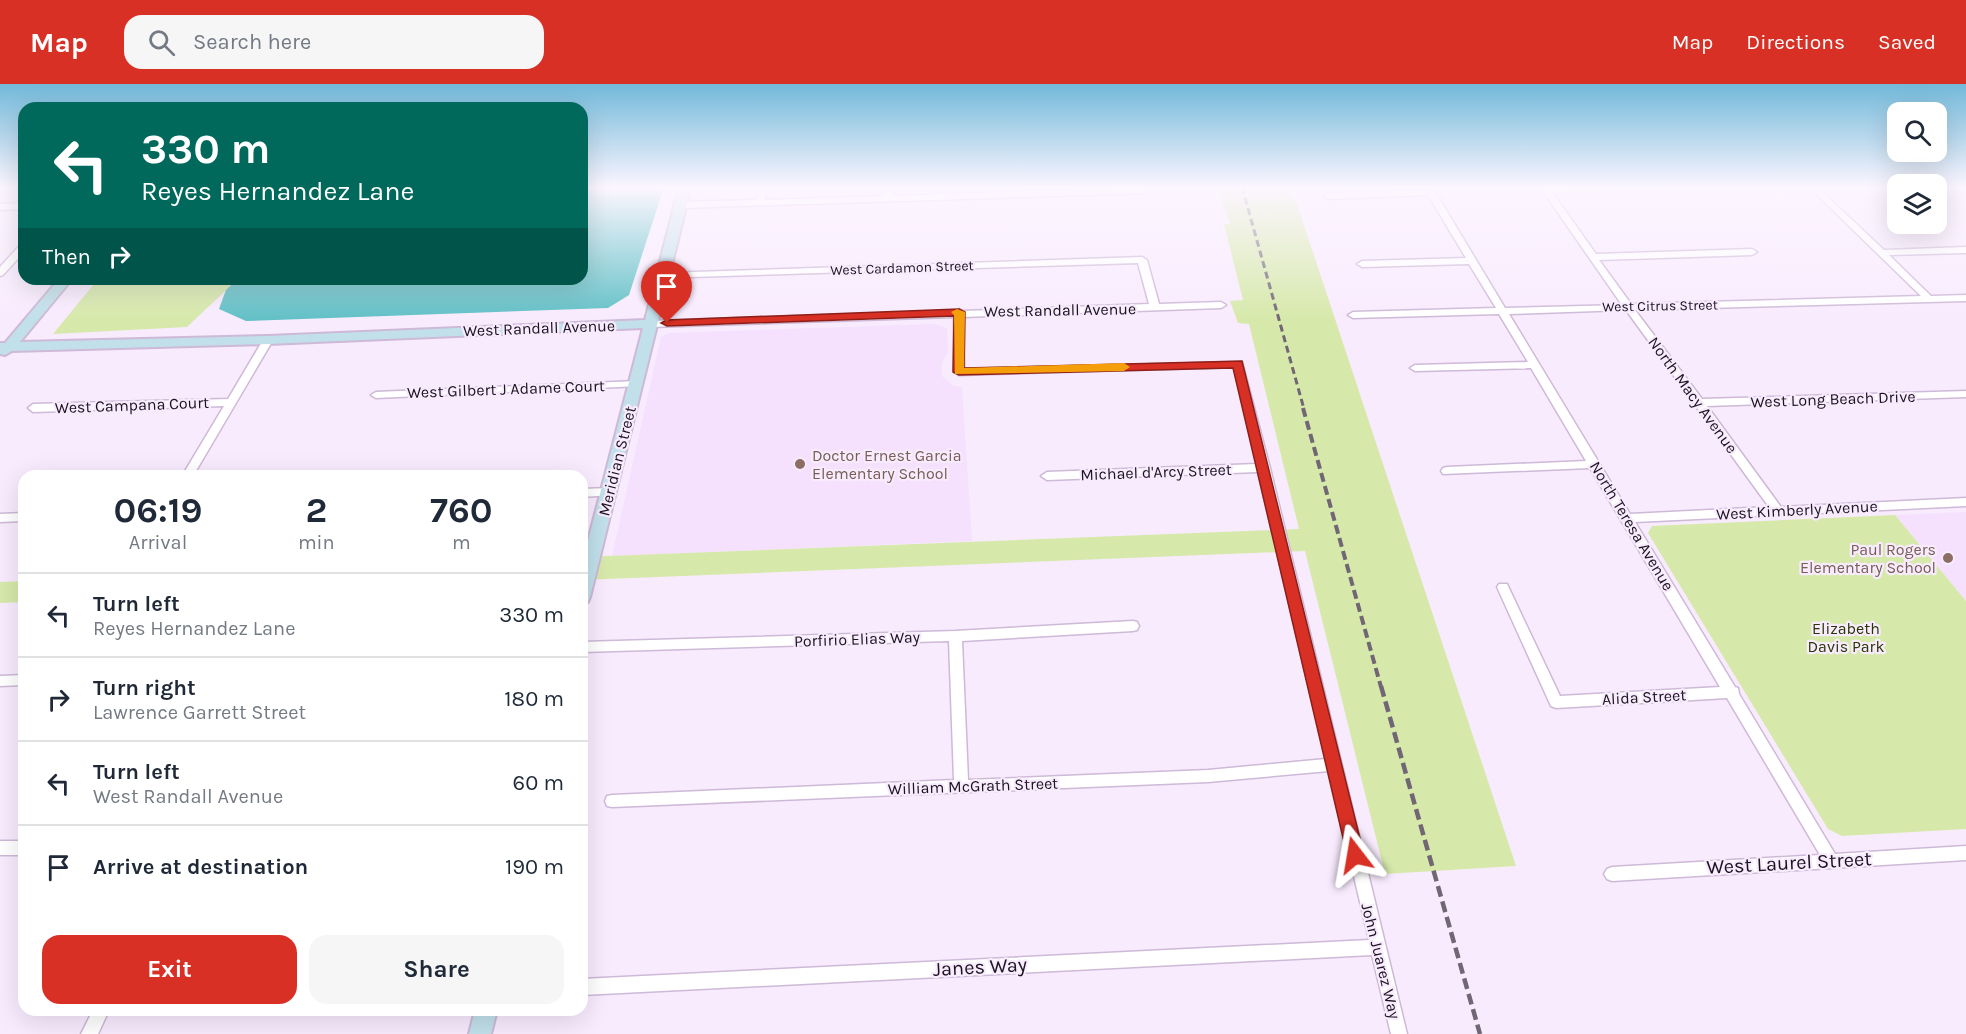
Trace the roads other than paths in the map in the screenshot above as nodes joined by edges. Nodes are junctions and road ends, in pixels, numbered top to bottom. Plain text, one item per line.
1 (675, 231) edge
2 (1454, 231) edge
3 (1576, 231) edge
4 (1859, 231) edge
5 (1966, 250) edge
6 (1752, 252) dead end
7 (18, 253) edge
8 (1881, 253) junction
9 (1594, 257) junction
10 (1472, 261) junction
11 (1362, 264) dead end
12 (0, 273) edge
13 (663, 276) junction
14 (61, 285) edge
15 (1966, 298) edge
16 (1929, 299) junction
17 (1221, 305) dead end
18 (1628, 307) junction
19 (1155, 308) junction
20 (1502, 310) junction
21 (959, 312) junction
22 (1353, 315) dead end
23 (651, 324) junction
24 (268, 340) junction
25 (3, 350) edge
26 (1534, 364) junction
27 (1415, 368) dead end
28 (637, 384) junction
29 (1966, 394) edge
30 (376, 395) dead end
31 (231, 402) junction
32 (1700, 404) junction
33 (33, 408) dead end
34 (1595, 464) junction
35 (1264, 468) junction
36 (191, 470) edge
37 (1447, 471) dead end
38 (1047, 476) dead end
39 (609, 492) junction
40 (588, 493) edge
41 (1966, 502) edge
42 (1778, 511) junction
43 (18, 517) edge
44 (0, 518) edge
45 (1627, 518) junction
46 (588, 574) edge
47 (1503, 587) dead end
48 (1132, 626) dead end
49 (955, 636) junction
50 (588, 647) edge
51 (18, 680) edge
52 (0, 681) edge
53 (1733, 692) junction
54 (1333, 764) junction
55 (961, 786) junction
56 (612, 801) dead end
57 (0, 848) edge
58 (18, 848) edge
59 (1966, 853) edge
60 (1831, 860) junction
61 (1612, 873) dead end
62 (1378, 947) junction
63 (588, 987) edge
64 (98, 1016) edge
65 (484, 1016) edge
66 (89, 1034) edge
67 (480, 1034) edge
68 (1400, 1034) edge

1 - 13 street, Meridian Street
2 - 10 street, North Teresa Avenue
3 - 9 street, North Macy Avenue
4 - 8 street
5 - 8 street
6 - 9 street
7 - 12 street
8 - 16 street
9 - 18 street, North Macy Avenue
10 - 11 street
10 - 20 street, North Teresa Avenue
13 - 19 street, West Cardamon Street
13 - 23 street, Meridian Street
14 - 25 street
15 - 16 street, West Citrus Street
16 - 18 street, West Citrus Street
17 - 19 street, West Randall Avenue
18 - 20 street, West Citrus Street
18 - 32 street, North Macy Avenue
19 - 21 street, West Randall Avenue
20 - 22 street, West Citrus Street
20 - 26 street, North Teresa Avenue
21 - 23 street, West Randall Avenue
21 - 35 street, John Juarez Way
23 - 24 street, West Randall Avenue
23 - 28 street, Meridian Street
24 - 25 street, West Randall Avenue
24 - 31 street
26 - 27 street
26 - 34 street, North Teresa Avenue
28 - 30 street, West Gilbert J Adame Court
28 - 39 street, Meridian Street
29 - 32 street, West Long Beach Drive
31 - 33 street, West Campana Court
31 - 36 street
32 - 42 street, North Macy Avenue
34 - 37 street
34 - 45 street, North Teresa Avenue
35 - 38 street, Michael d'Arcy Street
35 - 54 street, John Juarez Way
39 - 40 street
39 - 46 street, Meridian Street
41 - 42 street, West Kimberly Avenue
42 - 45 street, West Kimberly Avenue
43 - 44 street
45 - 53 street, North Teresa Avenue
47 - 53 street, Alida Street
48 - 49 street, Porfirio Elias Way
49 - 50 street, Porfirio Elias Way
49 - 55 street
51 - 52 street
53 - 60 street, North Teresa Avenue
54 - 55 street, William McGrath Street
54 - 62 street, John Juarez Way
55 - 56 street, William McGrath Street
57 - 58 street
59 - 60 street, West Laurel Street
60 - 61 street, West Laurel Street
62 - 63 street, Janes Way
62 - 68 street, John Juarez Way
64 - 66 street
65 - 67 street

